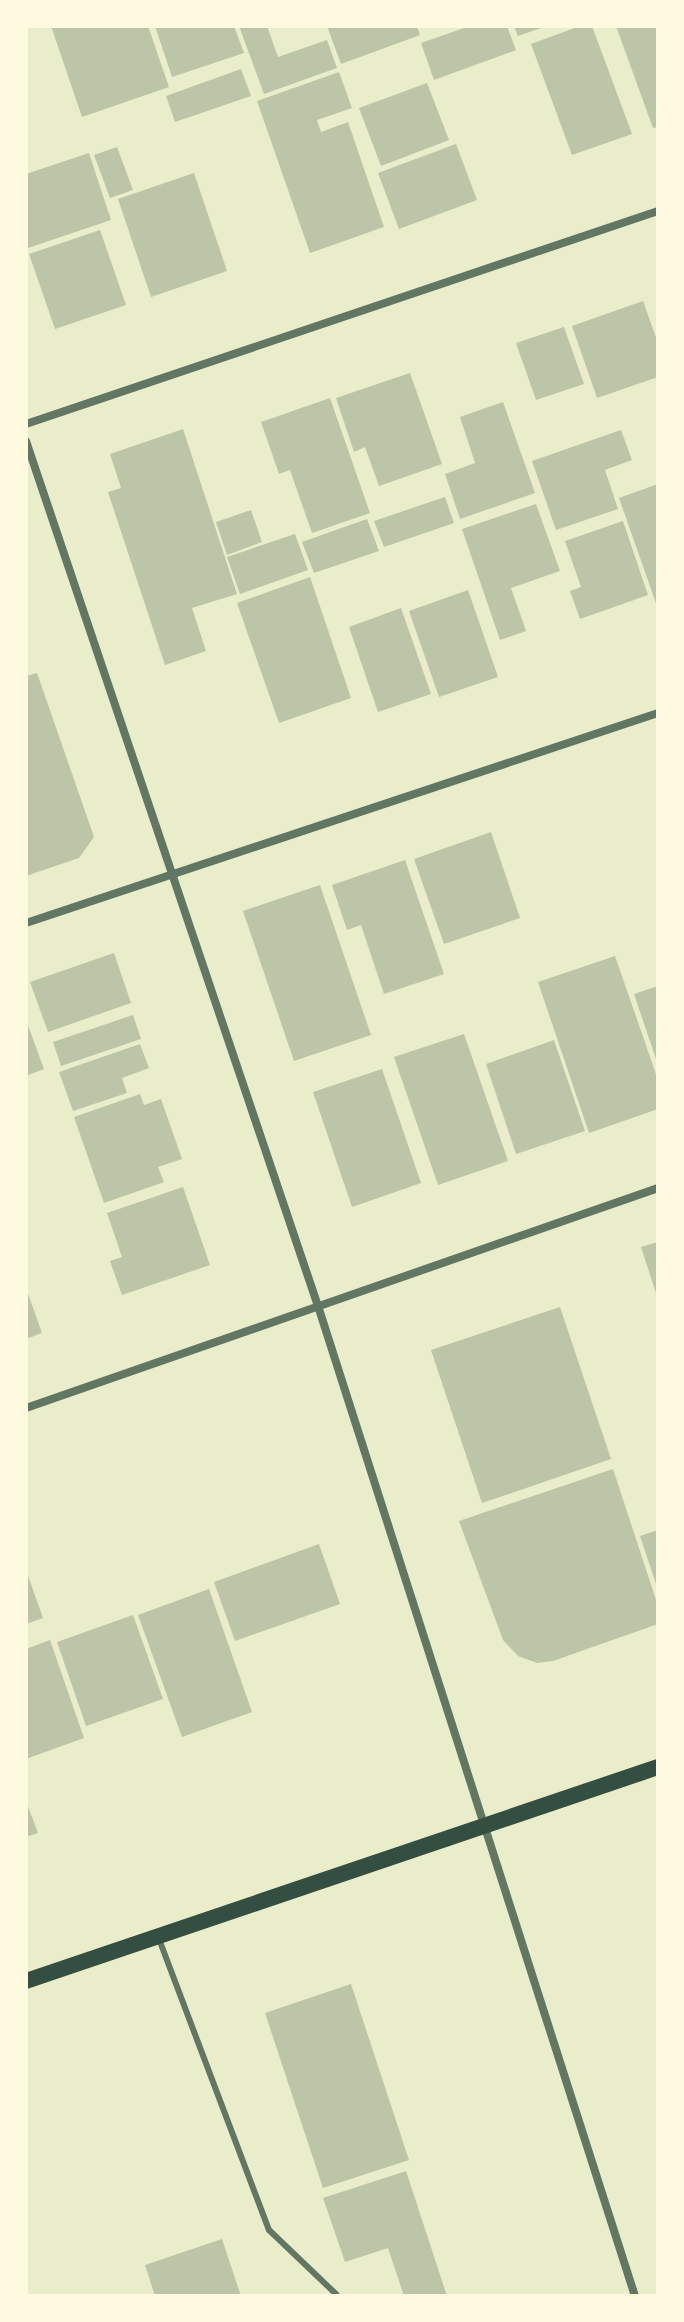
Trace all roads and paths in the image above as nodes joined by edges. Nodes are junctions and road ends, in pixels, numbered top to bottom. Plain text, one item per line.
1 (658, 211) edge
2 (26, 424) edge
3 (26, 441) edge
4 (658, 713) edge
5 (171, 875) junction
6 (26, 923) edge
7 (658, 1188) edge
8 (319, 1309) junction
9 (26, 1408) edge
10 (658, 1767) edge
11 (484, 1824) junction
12 (158, 1936) junction
13 (26, 1981) edge
14 (336, 2294) dead end
15 (635, 2296) edge

1 - 2 street
3 - 5 street
4 - 5 street
5 - 6 street
5 - 8 street
7 - 8 street
8 - 9 street
8 - 11 street
10 - 11 main road
11 - 12 main road
11 - 15 street
12 - 13 main road
12 - 14 lane

